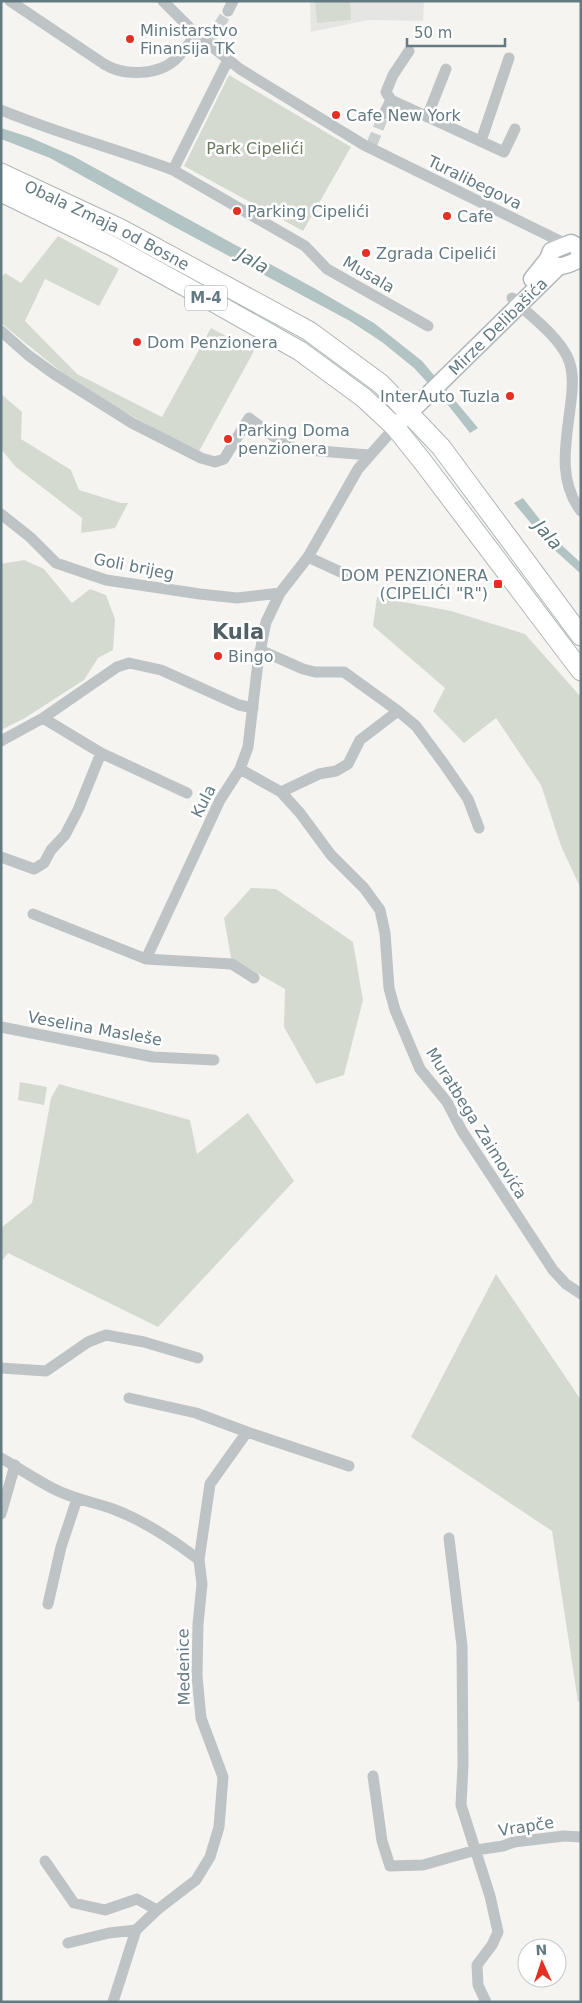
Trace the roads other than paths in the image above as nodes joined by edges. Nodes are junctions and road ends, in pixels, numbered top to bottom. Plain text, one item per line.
1 (10, 1) edge
2 (163, 1) edge
3 (196, 34) junction
4 (408, 51) dead end
5 (509, 58) dead end
6 (228, 60) junction
7 (446, 69) dead end
8 (391, 100) junction
9 (1, 110) edge
10 (384, 114) tunnel mouth
11 (427, 117) junction
12 (515, 130) dead end
13 (481, 141) junction
14 (173, 170) junction
15 (1, 173) edge
16 (1, 192) edge
17 (560, 251) edge
18 (516, 301) junction
19 (428, 326) dead end
20 (1, 331) edge
21 (406, 409) junction
22 (389, 428) junction
23 (369, 455) junction
24 (581, 511) edge
25 (1, 514) edge
26 (308, 556) junction
27 (347, 575) dead end
28 (280, 593) junction
29 (581, 636) edge
30 (260, 650) junction
31 (581, 671) edge
32 (253, 708) junction
33 (398, 711) junction
34 (43, 718) junction
35 (1, 741) edge
36 (101, 753) junction
37 (240, 769) junction
38 (281, 792) junction
39 (187, 793) dead end
40 (479, 828) dead end
41 (1, 857) edge
42 (33, 914) dead end
43 (146, 959) junction
44 (254, 978) dead end
45 (2, 1031) edge
46 (214, 1060) dead end
47 (581, 1294) edge
48 (198, 1358) dead end
49 (1, 1368) edge
50 (129, 1398) dead end
51 (247, 1432) junction
52 (1, 1458) edge
53 (14, 1465) junction
54 (349, 1466) dead end
55 (77, 1499) junction
56 (1, 1514) edge
57 (449, 1538) dead end
58 (199, 1560) junction
59 (48, 1604) dead end
60 (373, 1776) dead end
61 (581, 1837) edge
62 (476, 1850) junction
63 (46, 1861) dead end
64 (157, 1910) junction
65 (136, 1930) junction
66 (68, 1943) dead end
67 (113, 2002) edge
68 (486, 2002) edge

1 - 3 street
2 - 3 street, Turalibegova
3 - 6 street, Turalibegova
4 - 8 street
5 - 13 street
6 - 14 street
6 - 17 street, Turalibegova
7 - 11 street
8 - 10 street
8 - 11 street
9 - 14 street, Musala
11 - 13 street
12 - 13 street
14 - 19 street, Musala
15 - 21 main road, Obala Zmaja od Bosne / M-4
16 - 22 main road, Obala Zmaja od Bosne / M-4
17 - 18 main road, Mirze Delibašića
18 - 21 main road, Mirze Delibašića
18 - 24 street
20 - 23 street
21 - 22 main road, Mirze Delibašića
21 - 29 main road, M-4
22 - 23 street, Kula
22 - 31 main road, M-4
23 - 26 street, Kula
25 - 28 street, Goli brijeg
26 - 27 street
26 - 28 street, Kula
28 - 30 street, Kula
30 - 32 street, Kula
30 - 33 street
32 - 34 street
32 - 37 street, Kula
33 - 38 street
33 - 40 street
34 - 35 street
34 - 36 street
36 - 39 street
36 - 41 street
37 - 38 street, Muratbega Zaimovića
37 - 43 street, Kula
38 - 47 street, Muratbega Zaimovića
42 - 43 street
43 - 44 street
45 - 46 street, Veselina Masleše
48 - 49 street
50 - 51 street
51 - 54 street
51 - 58 street, Medenice
52 - 53 street
53 - 55 street
53 - 56 street
55 - 58 street
55 - 59 street
57 - 62 street
58 - 64 street, Medenice
60 - 62 street, Vrapče
61 - 62 street, Vrapče
62 - 68 street
63 - 64 street
64 - 65 street, Medenice
65 - 66 street
65 - 67 street, Medenice

